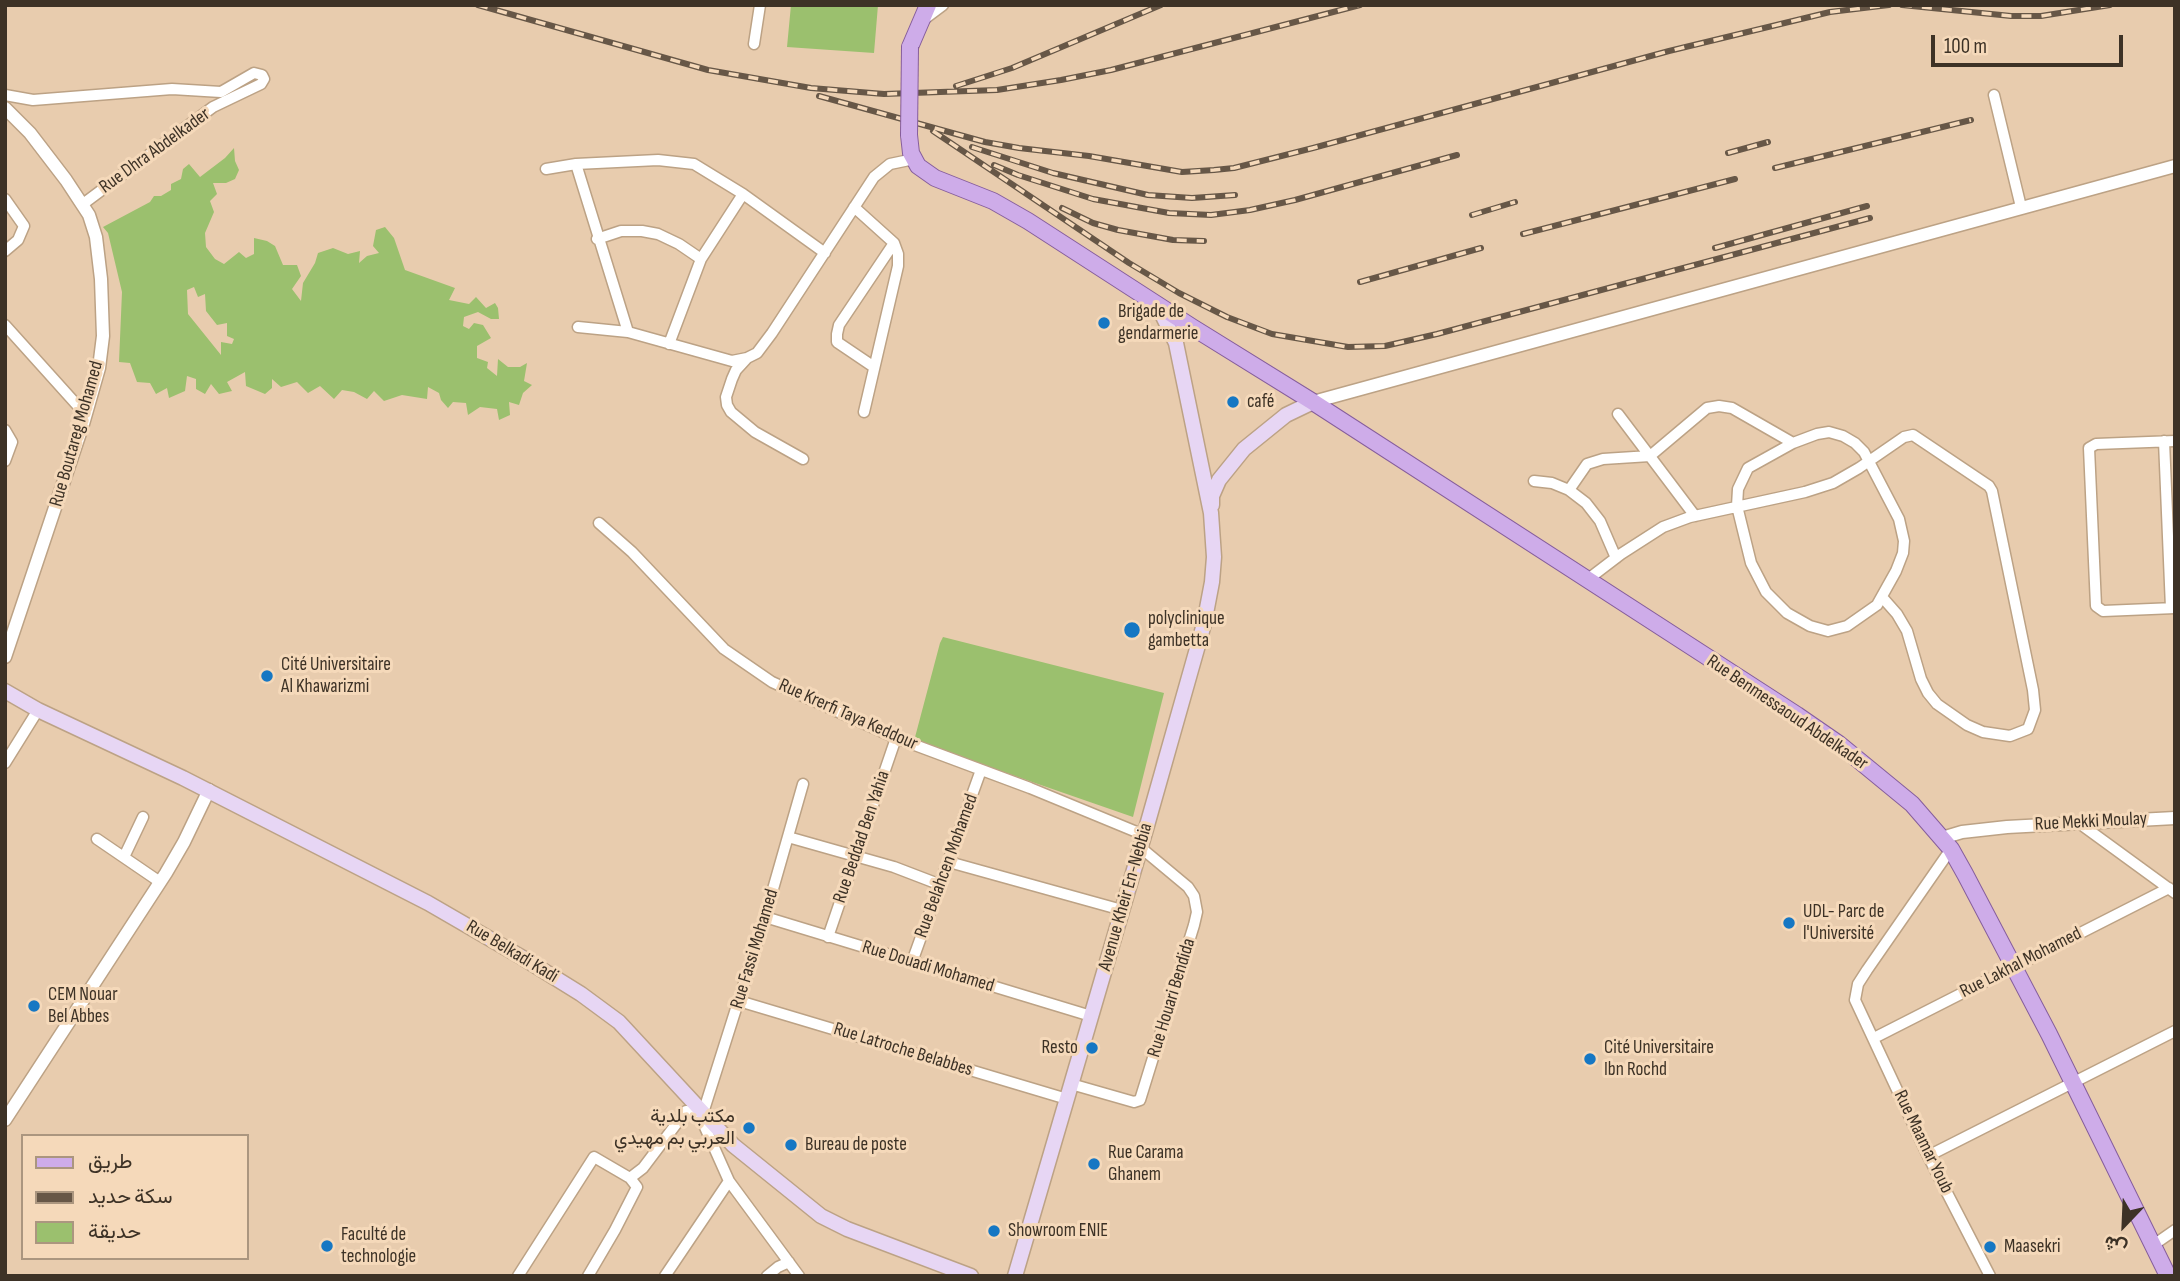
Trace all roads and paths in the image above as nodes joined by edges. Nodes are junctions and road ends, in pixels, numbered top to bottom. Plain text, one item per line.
1 (760, 5) edge
2 (928, 5) edge
3 (943, 5) edge
4 (920, 22) junction
5 (754, 44) dead end
6 (1994, 94) dead end
7 (5, 95) edge
8 (5, 108) edge
9 (914, 159) junction
10 (576, 164) junction
11 (2175, 166) edge
12 (546, 169) dead end
13 (743, 194) junction
14 (5, 199) edge
15 (83, 204) junction
16 (854, 207) junction
17 (2021, 207) junction
18 (597, 239) junction
19 (894, 243) junction
20 (5, 251) edge
21 (825, 253) junction
22 (701, 258) junction
23 (1157, 304) junction
24 (5, 325) edge
25 (578, 327) dead end
26 (1192, 327) junction
27 (628, 332) junction
28 (1176, 343) junction
29 (669, 344) junction
30 (747, 358) junction
31 (874, 367) junction
32 (1313, 402) junction
33 (864, 412) dead end
34 (1618, 414) dead end
35 (86, 415) junction
36 (5, 430) edge
37 (2169, 441) edge
38 (1793, 443) junction
39 (1650, 456) junction
40 (803, 459) dead end
41 (5, 461) edge
42 (1868, 462) junction
43 (1534, 481) dead end
44 (1569, 490) junction
45 (1737, 506) junction
46 (1211, 513) junction
47 (1695, 516) junction
48 (599, 523) dead end
49 (1616, 558) junction
50 (1587, 580) junction
51 (1882, 597) junction
52 (2173, 608) edge
53 (5, 657) edge
54 (5, 691) edge
55 (38, 710) junction
56 (895, 738) junction
57 (5, 763) edge
58 (981, 770) junction
59 (803, 784) dead end
60 (209, 790) junction
61 (143, 817) dead end
62 (2175, 818) edge
63 (2079, 823) junction
64 (788, 837) junction
65 (97, 839) dead end
66 (1142, 841) junction
67 (1946, 843) junction
68 (855, 855) junction
69 (124, 858) junction
70 (949, 862) junction
71 (159, 882) junction
72 (941, 885) junction
73 (2172, 890) edge
74 (1122, 910) junction
75 (765, 917) junction
76 (828, 937) junction
77 (912, 962) junction
78 (2014, 967) junction
79 (739, 1001) junction
80 (1091, 1016) junction
81 (2175, 1031) edge
82 (1874, 1038) junction
83 (2073, 1083) junction
84 (1071, 1084) junction
85 (1067, 1100) junction
86 (703, 1113) junction
87 (5, 1120) edge
88 (1928, 1156) junction
89 (630, 1178) junction
90 (729, 1181) junction
91 (2175, 1230) edge
92 (2152, 1246) junction
93 (789, 1262) junction
94 (517, 1276) edge
95 (588, 1276) edge
96 (665, 1276) edge
97 (767, 1276) edge
98 (799, 1276) edge
99 (971, 1276) edge
100 (1015, 1276) edge
101 (1990, 1276) edge
102 (2168, 1276) edge

1 - 5 street
2 - 4 main road
3 - 4 street
4 - 9 main road, bridge
6 - 17 street
7 - 15 street, Rue Dhra Abdelkader
8 - 15 street, Rue Boutareg Mohamed
9 - 16 street
9 - 23 main road, Rue Benmessaoud Abdelkader
10 - 12 street
10 - 13 street
10 - 18 street
11 - 17 street
13 - 21 street
13 - 22 street
14 - 20 street
15 - 35 street, Rue Boutareg Mohamed
16 - 19 street
16 - 21 street
17 - 32 street
18 - 22 street
18 - 27 street
19 - 31 street
19 - 31 street
21 - 30 street
22 - 29 street
23 - 26 main road, Rue Benmessaoud Abdelkader
23 - 28 main road
24 - 35 street
25 - 27 street
26 - 28 main road
26 - 32 main road, Rue Benmessaoud Abdelkader
27 - 29 street
28 - 46 main road
29 - 30 street
30 - 40 street
31 - 33 street
32 - 46 main road
32 - 50 main road, Rue Benmessaoud Abdelkader
34 - 39 street
35 - 53 street, Rue Boutareg Mohamed
36 - 41 street
37 - 52 street
37 - 52 street
38 - 39 street
38 - 42 street
38 - 45 street
39 - 44 street
39 - 47 street
42 - 45 street
42 - 51 street
42 - 51 street
43 - 44 street
44 - 49 street
45 - 47 street
45 - 51 street
46 - 66 main road, Avenue Kheir En-Nebbia
47 - 49 street
48 - 56 street, Rue Krerfi Taya Keddour
49 - 50 street
50 - 67 main road, Rue Benmessaoud Abdelkader
54 - 55 main road, Rue Belkadi Kadi
55 - 57 street
55 - 60 main road, Rue Belkadi Kadi
56 - 58 street, Rue Krerfi Taya Keddour
56 - 68 street, Rue Beddad Ben Yahia
58 - 66 street, Rue Krerfi Taya Keddour
58 - 70 street, Rue Belahcen Mohamed
59 - 64 street, Rue Fassi Mohamed
60 - 71 street
60 - 86 main road, Rue Belkadi Kadi
61 - 69 street
62 - 63 street, Rue Mekki Moulay
63 - 67 street, Rue Mekki Moulay
63 - 73 street
64 - 68 street
64 - 75 street, Rue Fassi Mohamed
65 - 69 street
66 - 74 main road, Avenue Kheir En-Nebbia
66 - 84 street, Rue Houari Bendida
67 - 78 main road, Rue Benmessaoud Abdelkader
67 - 82 street, Rue Maamar Youb
68 - 72 street
68 - 76 street, Rue Beddad Ben Yahia
69 - 71 street
70 - 72 street, Rue Belahcen Mohamed
70 - 74 street
71 - 87 street
72 - 77 street, Rue Belahcen Mohamed
73 - 78 street, Rue Lakhal Mohamed
74 - 80 main road, Avenue Kheir En-Nebbia
75 - 76 street, Rue Douadi Mohamed
75 - 79 street, Rue Fassi Mohamed
76 - 77 street, Rue Douadi Mohamed
77 - 80 street, Rue Douadi Mohamed
78 - 82 street, Rue Lakhal Mohamed
78 - 83 main road, Rue Benmessaoud Abdelkader
79 - 85 street, Rue Latroche Belabbes
79 - 86 street, Rue Fassi Mohamed
80 - 84 main road, Avenue Kheir En-Nebbia
81 - 83 street
82 - 88 street, Rue Maamar Youb
83 - 88 street
83 - 92 main road, Rue Benmessaoud Abdelkader
84 - 85 main road, Avenue Kheir En-Nebbia
85 - 100 main road, Avenue Kheir En-Nebbia
86 - 89 street
86 - 90 street
86 - 99 main road, Rue Belkadi Kadi
88 - 101 street, Rue Maamar Youb
89 - 94 street
89 - 95 street
90 - 93 street
90 - 96 street
91 - 92 street
92 - 102 main road, Rue Benmessaoud Abdelkader
93 - 97 street
93 - 98 street

